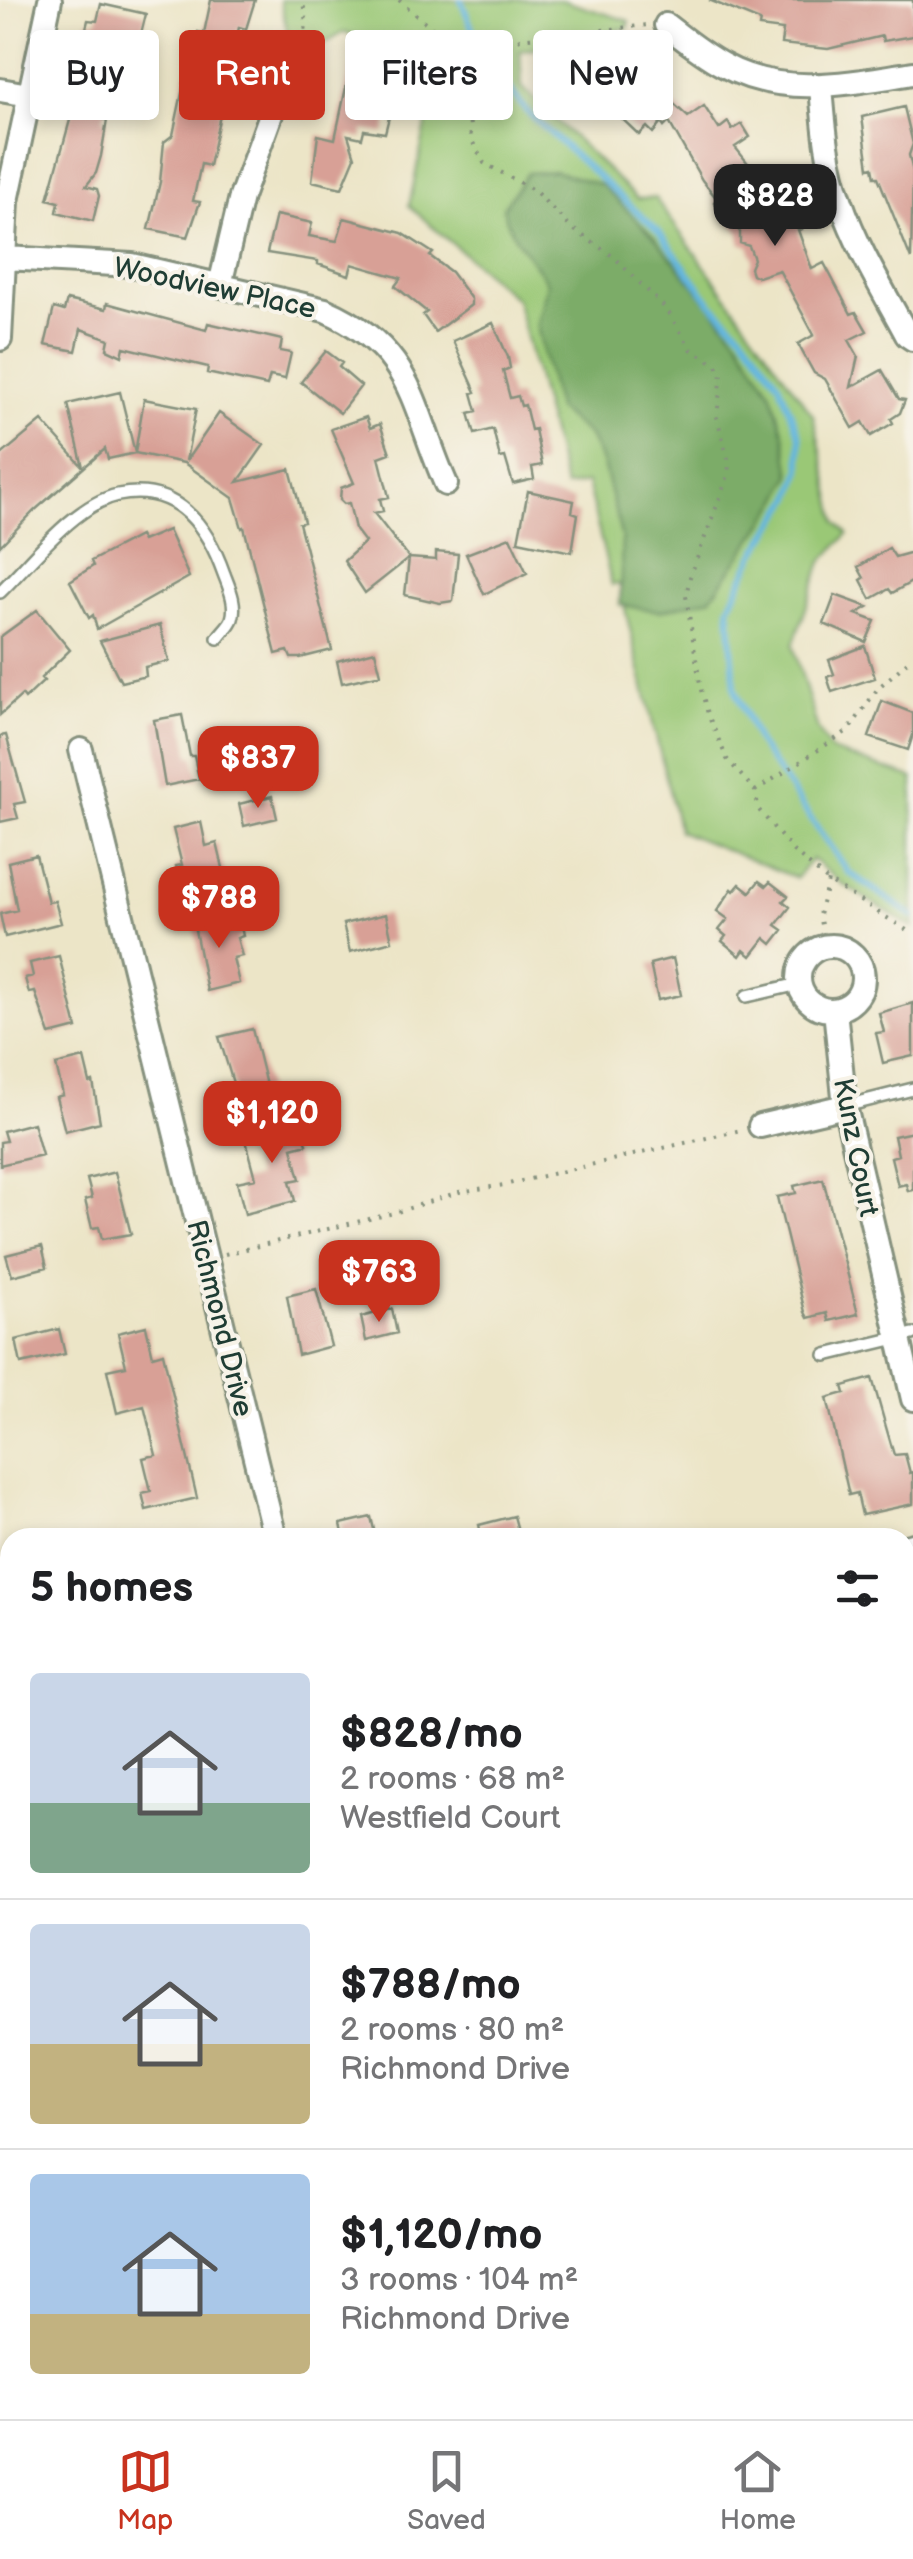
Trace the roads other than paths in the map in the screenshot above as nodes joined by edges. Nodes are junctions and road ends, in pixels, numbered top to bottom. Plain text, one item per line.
1 (50, 0) edge
2 (666, 25) road end
3 (913, 73) edge
4 (821, 86) junction
5 (0, 90) edge
6 (29, 95) junction
7 (269, 120) edge
8 (4, 258) junction
9 (220, 285) junction
10 (0, 339) edge
11 (913, 339) edge
12 (446, 484) dead end
13 (0, 592) edge
14 (218, 638) dead end
15 (81, 750) dead end
16 (799, 984) junction
17 (747, 996) dead end
18 (835, 1010) junction
19 (913, 1089) edge
20 (846, 1106) junction
21 (760, 1126) road end
22 (905, 1336) edge
23 (826, 1355) dead end
24 (913, 1399) edge
25 (273, 1528) edge

1 - 6 street
2 - 4 street
3 - 4 street
4 - 11 street
5 - 6 street
6 - 8 street
7 - 9 street
8 - 9 street, Woodview Place
8 - 10 street
9 - 12 street, Woodview Place
13 - 14 lane
15 - 25 street, Richmond Drive
16 - 17 lane
16 - 18 street
16 - 18 street
18 - 20 street, Kunz Court
19 - 20 lane
20 - 21 street
20 - 22 street, Kunz Court
22 - 23 lane
22 - 24 street, Kunz Court

